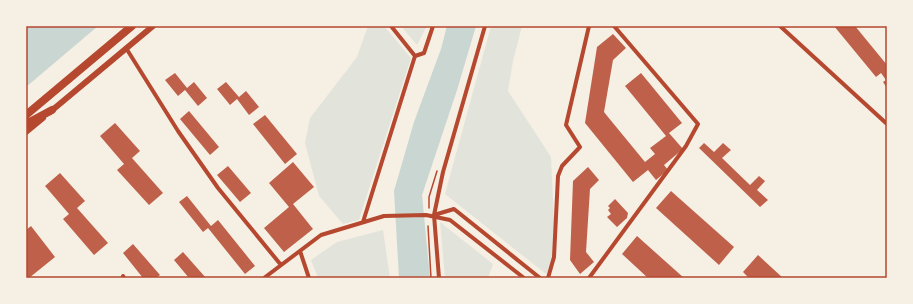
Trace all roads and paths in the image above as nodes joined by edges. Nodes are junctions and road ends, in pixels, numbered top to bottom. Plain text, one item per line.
1 (132, 26) edge
2 (153, 26) edge
3 (391, 26) edge
4 (433, 26) edge
5 (485, 26) edge
6 (589, 26) edge
7 (614, 26) edge
8 (780, 26) edge
9 (126, 48) junction
10 (415, 56) junction
11 (52, 110) junction
12 (26, 115) edge
13 (26, 124) edge
14 (887, 124) edge
15 (26, 132) edge
16 (434, 215) junction
17 (363, 222) junction
18 (300, 251) junction
19 (281, 265) junction
20 (264, 278) edge
21 (308, 278) edge
22 (439, 278) edge
23 (524, 278) edge
24 (540, 278) edge
25 (548, 278) edge
26 (589, 278) edge

1 - 12 highway
2 - 9 street
3 - 10 street
4 - 10 street
5 - 16 street
6 - 25 street
7 - 26 street
8 - 14 street
9 - 11 street
9 - 19 street
10 - 17 street
11 - 13 highway
11 - 15 street
16 - 17 street
16 - 22 street
16 - 23 street
16 - 24 street
17 - 18 street
18 - 19 street
18 - 21 street
19 - 20 street

